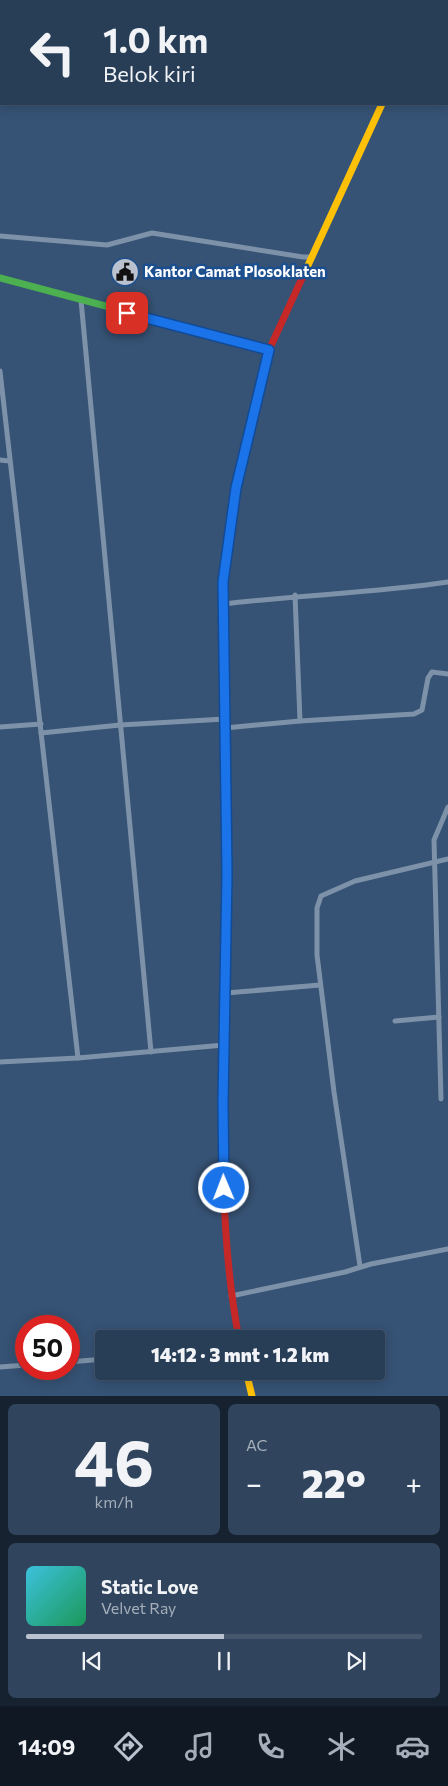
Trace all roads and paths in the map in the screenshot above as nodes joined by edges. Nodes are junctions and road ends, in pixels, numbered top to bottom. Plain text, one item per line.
1 (382, 105) edge
2 (0, 236) edge
3 (313, 257) junction
4 (0, 278) edge
5 (81, 300) junction
6 (269, 350) junction
7 (0, 371) edge
8 (0, 460) edge
9 (9, 461) junction
10 (448, 582) edge
11 (296, 595) junction
12 (223, 604) junction
13 (448, 674) edge
14 (225, 718) junction
15 (300, 721) junction
16 (40, 724) junction
17 (120, 725) junction
18 (0, 727) edge
19 (225, 728) junction
20 (41, 733) junction
21 (448, 807) edge
22 (448, 859) edge
23 (436, 863) junction
24 (320, 985) junction
25 (226, 993) junction
26 (439, 1016) junction
27 (395, 1021) dead end
28 (224, 1044) junction
29 (151, 1052) junction
30 (78, 1058) junction
31 (0, 1062) edge
32 (442, 1099) dead end
33 (448, 1249) edge
34 (360, 1266) junction
35 (231, 1296) junction
36 (237, 1330) edge
37 (95, 1360) edge
38 (80, 1361) edge
39 (15, 1366) edge
40 (0, 1367) edge
41 (248, 1380) edge
42 (252, 1396) edge

1 - 3 main road
2 - 3 street
3 - 6 main road
4 - 5 main road
5 - 6 main road
5 - 17 street
6 - 12 main road
7 - 9 street
8 - 9 street
9 - 16 street
10 - 11 street
11 - 12 street
11 - 15 street
12 - 14 main road
13 - 15 street
14 - 17 street
14 - 19 main road
15 - 19 street
16 - 18 street
16 - 20 street
17 - 20 street
17 - 29 street
19 - 25 main road
20 - 30 street
21 - 23 street
22 - 23 street
23 - 24 street
23 - 26 street
24 - 25 street
24 - 34 street
25 - 28 main road
26 - 27 street
26 - 32 street
28 - 29 street
28 - 35 main road
29 - 30 street
30 - 31 street
33 - 34 street
34 - 35 street
35 - 36 main road
37 - 38 street
39 - 40 street
41 - 42 main road

